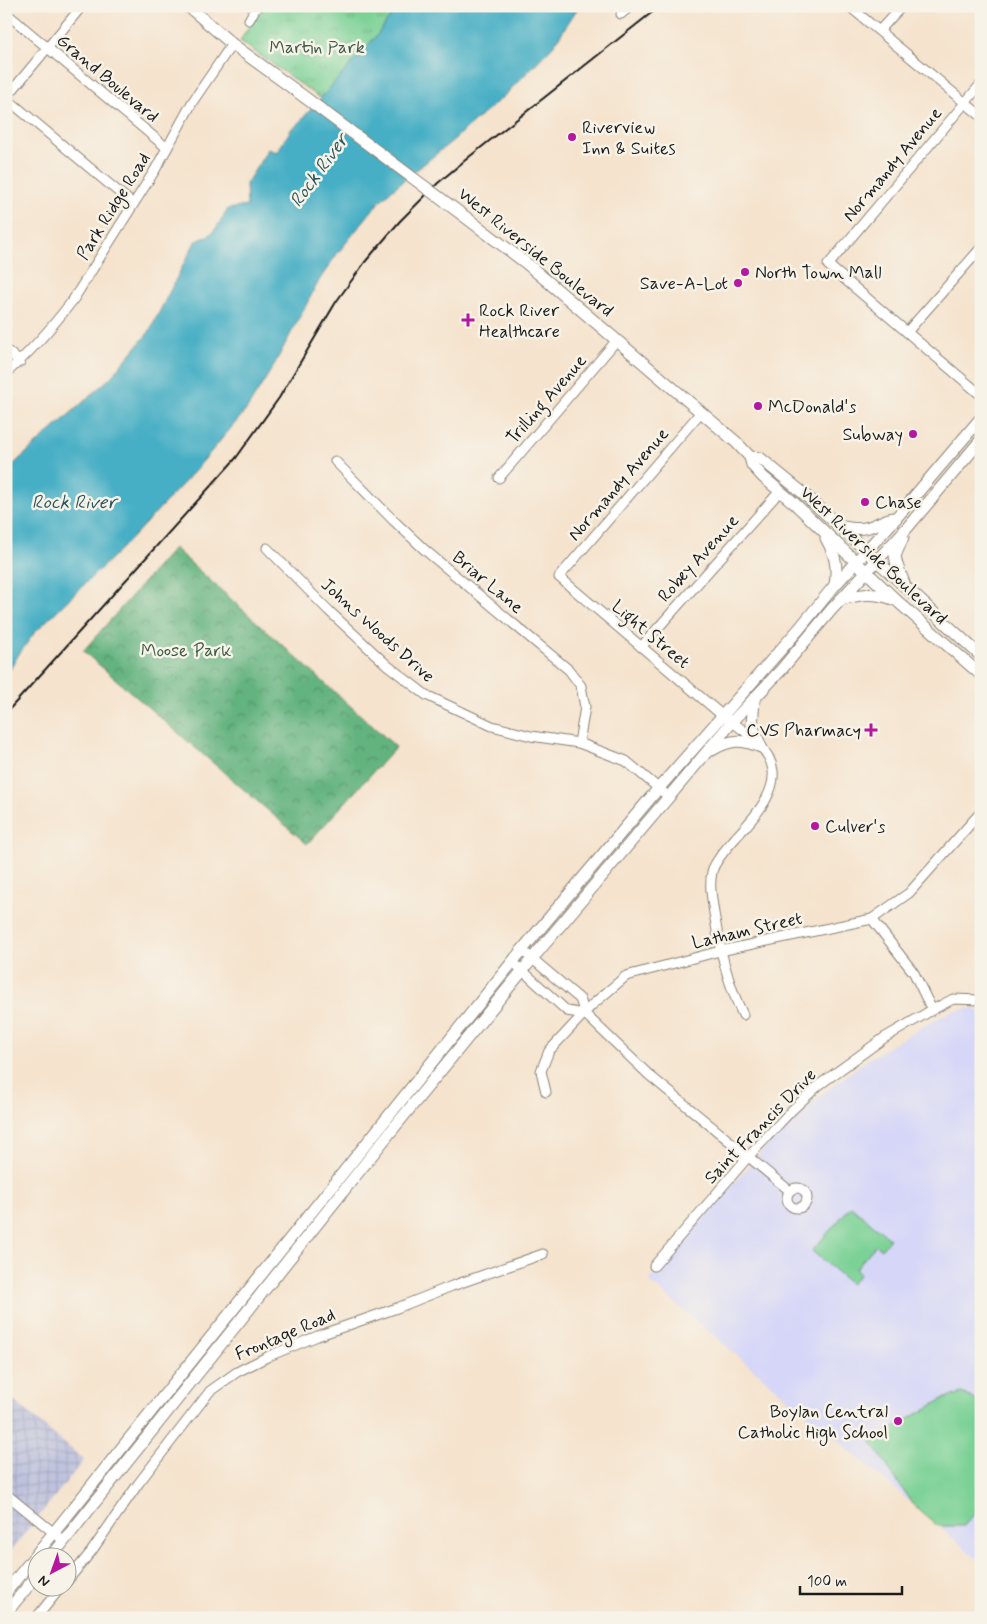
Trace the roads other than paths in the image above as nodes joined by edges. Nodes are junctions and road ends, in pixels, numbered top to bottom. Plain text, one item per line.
1 (82, 6) edge
2 (188, 6) edge
3 (257, 6) edge
4 (631, 6) edge
5 (850, 6) edge
6 (902, 6) edge
7 (6, 13) edge
8 (621, 14) dead end
9 (249, 20) dead end
10 (880, 32) junction
11 (232, 44) junction
12 (47, 48) junction
13 (981, 84) edge
14 (6, 98) edge
15 (965, 103) junction
16 (981, 116) edge
17 (167, 148) junction
18 (133, 204) junction
19 (981, 248) edge
20 (908, 332) junction
21 (617, 340) junction
22 (6, 350) edge
23 (20, 362) junction
24 (6, 373) edge
25 (981, 395) edge
26 (701, 412) junction
27 (981, 418) edge
28 (981, 440) edge
29 (750, 456) junction
30 (336, 460) dead end
31 (499, 478) dead end
32 (780, 491) junction
33 (896, 518) junction
34 (839, 526) junction
35 (907, 528) junction
36 (822, 530) junction
37 (267, 548) dead end
38 (866, 551) junction
39 (856, 562) junction
40 (877, 562) junction
41 (867, 573) junction
42 (559, 577) joint
43 (834, 585) junction
44 (906, 587) junction
45 (842, 599) junction
46 (896, 600) junction
47 (641, 647) junction
48 (981, 656) edge
49 (981, 675) edge
50 (754, 700) junction
51 (728, 719) junction
52 (579, 743) junction
53 (761, 747) junction
54 (706, 753) junction
55 (658, 789) junction
56 (669, 797) junction
57 (979, 818) edge
58 (872, 919) junction
59 (522, 950) junction
60 (720, 951) junction
61 (532, 959) junction
62 (512, 962) junction
63 (522, 971) junction
64 (981, 1000) edge
65 (932, 1010) junction
66 (585, 1014) junction
67 (743, 1015) dead end
68 (546, 1092) dead end
69 (748, 1157) junction
70 (790, 1190) dead end
71 (543, 1254) dead end
72 (654, 1266) dead end
73 (6, 1494) edge
74 (53, 1533) junction
75 (64, 1541) junction
76 (60, 1546) edge
77 (78, 1567) edge
78 (28, 1586) edge
79 (6, 1592) edge
80 (54, 1596) edge
81 (6, 1613) edge
82 (36, 1618) edge

1 - 12 street
2 - 11 main road, West Riverside Boulevard
3 - 9 street
4 - 8 street
5 - 10 street
6 - 10 street
7 - 12 street, Grand Boulevard
10 - 15 street
11 - 17 street, Park Ridge Road
11 - 21 main road, West Riverside Boulevard, bridge
12 - 14 street
12 - 17 street, Grand Boulevard
13 - 15 street, Normandy Avenue
14 - 18 street
15 - 16 street
15 - 20 street, Normandy Avenue
17 - 18 street, Park Ridge Road
18 - 23 street, Park Ridge Road
19 - 20 street
20 - 25 street
21 - 26 main road, West Riverside Boulevard
21 - 31 street, Trilling Avenue
22 - 23 street
23 - 24 street, Park Ridge Road
26 - 29 main road, West Riverside Boulevard
26 - 42 street, Normandy Avenue
27 - 33 main road
28 - 35 main road
29 - 32 main road, West Riverside Boulevard
29 - 34 main road, West Riverside Boulevard
30 - 52 street, Briar Lane
32 - 36 main road, West Riverside Boulevard
32 - 47 street, Robey Avenue
33 - 34 main road
33 - 38 main road
34 - 38 main road, West Riverside Boulevard
35 - 40 main road
35 - 44 main road
36 - 39 main road, West Riverside Boulevard
36 - 43 main road
37 - 52 street, Johns Woods Drive
38 - 39 main road
38 - 40 main road, West Riverside Boulevard
39 - 41 main road, West Riverside Boulevard
39 - 43 main road
40 - 41 main road
40 - 44 main road, West Riverside Boulevard
41 - 45 main road
41 - 46 main road, West Riverside Boulevard
42 - 47 street, Light Street
43 - 51 main road
44 - 48 main road, West Riverside Boulevard
45 - 46 main road
45 - 50 main road
46 - 49 main road, West Riverside Boulevard
47 - 51 street, Light Street
50 - 51 main road
50 - 53 main road
51 - 53 street, Light Street
51 - 54 main road
51 - 55 main road
52 - 55 street, Johns Woods Drive
53 - 54 main road
53 - 60 street, Light Street
54 - 56 main road
55 - 56 street, Johns Woods Drive
55 - 59 main road
56 - 61 main road
57 - 58 street, Latham Street
58 - 60 street, Latham Street
58 - 65 street
59 - 61 street
59 - 62 main road
60 - 66 street, Latham Street
60 - 67 street, Light Street
61 - 63 main road
61 - 66 street
62 - 63 street
62 - 74 main road
63 - 66 street
63 - 75 main road
64 - 65 street, Saint Francis Drive
65 - 69 street, Saint Francis Drive
66 - 68 street, Latham Street
66 - 69 street
69 - 70 street
69 - 72 street, Saint Francis Drive
71 - 77 street, Frontage Road
73 - 74 street
74 - 75 street
74 - 79 main road
75 - 76 main road
78 - 81 main road
80 - 82 street

